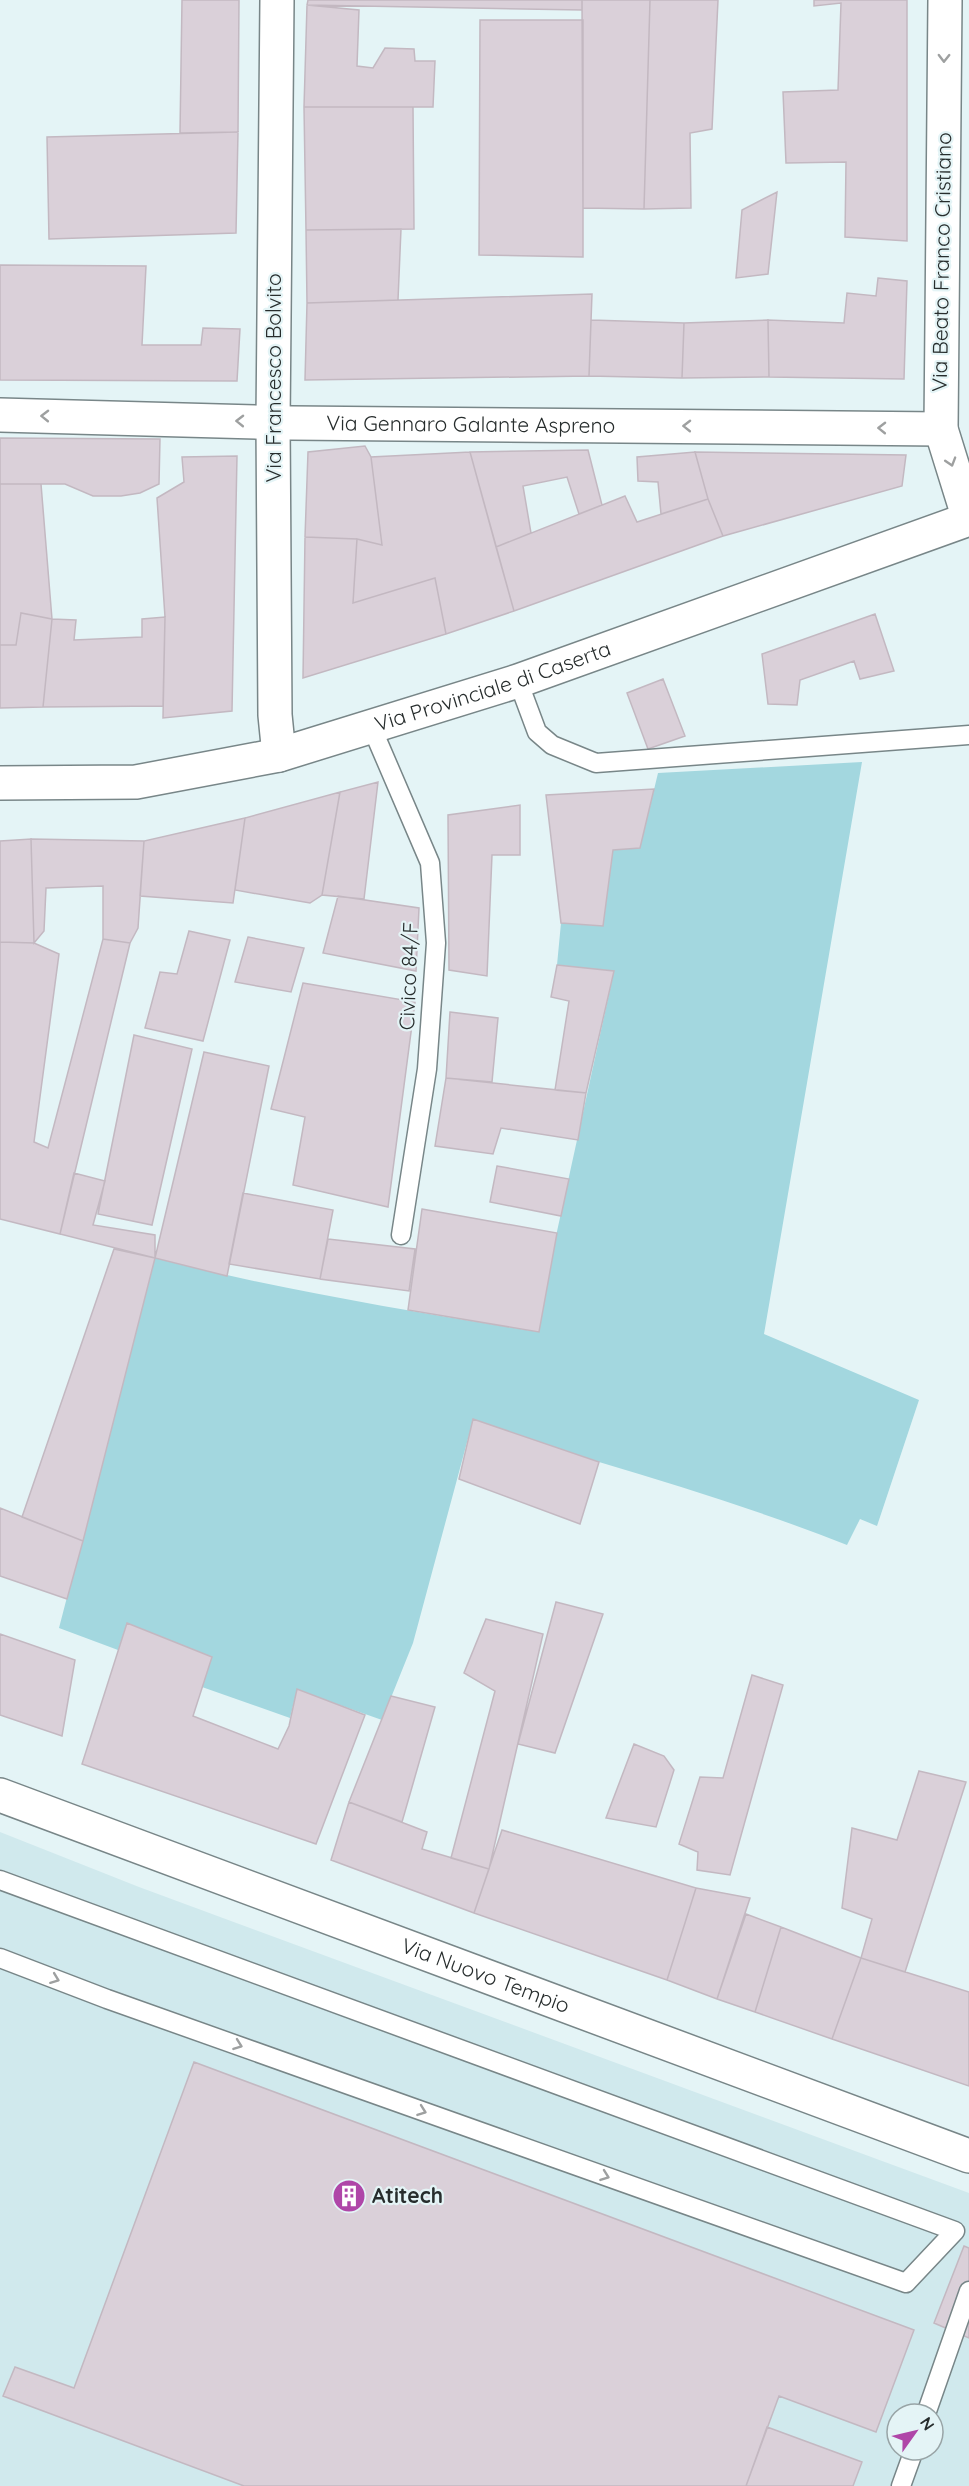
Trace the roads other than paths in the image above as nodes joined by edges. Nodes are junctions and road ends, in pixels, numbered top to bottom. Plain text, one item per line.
1 (277, 0) edge
2 (945, 0) edge
3 (0, 415) edge
4 (273, 422) junction
5 (941, 429) junction
6 (969, 519) edge
7 (518, 681) junction
8 (372, 728) junction
9 (969, 735) edge
10 (279, 755) junction
11 (0, 783) edge
12 (401, 1235) dead end
13 (0, 1795) edge
14 (0, 1880) edge
15 (0, 1958) edge
16 (969, 2156) edge
17 (962, 2228) edge
18 (969, 2291) edge
19 (930, 2402) edge
20 (910, 2462) edge
21 (901, 2486) edge

1 - 4 street, Via Francesco Bolvito
2 -> 5 street, Via Beato Franco Cristiano
4 -> 3 street, Via Gennaro Galante Aspreno
5 -> 4 street, Via Gennaro Galante Aspreno
4 - 10 street, Via Francesco Bolvito
5 -> 6 street, Via Beato Franco Cristiano
6 - 7 street, Via Provinciale di Caserta
7 - 8 street, Via Provinciale di Caserta
7 - 9 lane
8 - 10 street, Via Provinciale di Caserta
8 - 12 lane, Civico 84/F
10 - 11 street, Via Provinciale di Caserta
13 - 16 street, Via Nuovo Tempio
14 - 17 lane
15 -> 17 lane
18 - 19 lane
20 - 21 lane

